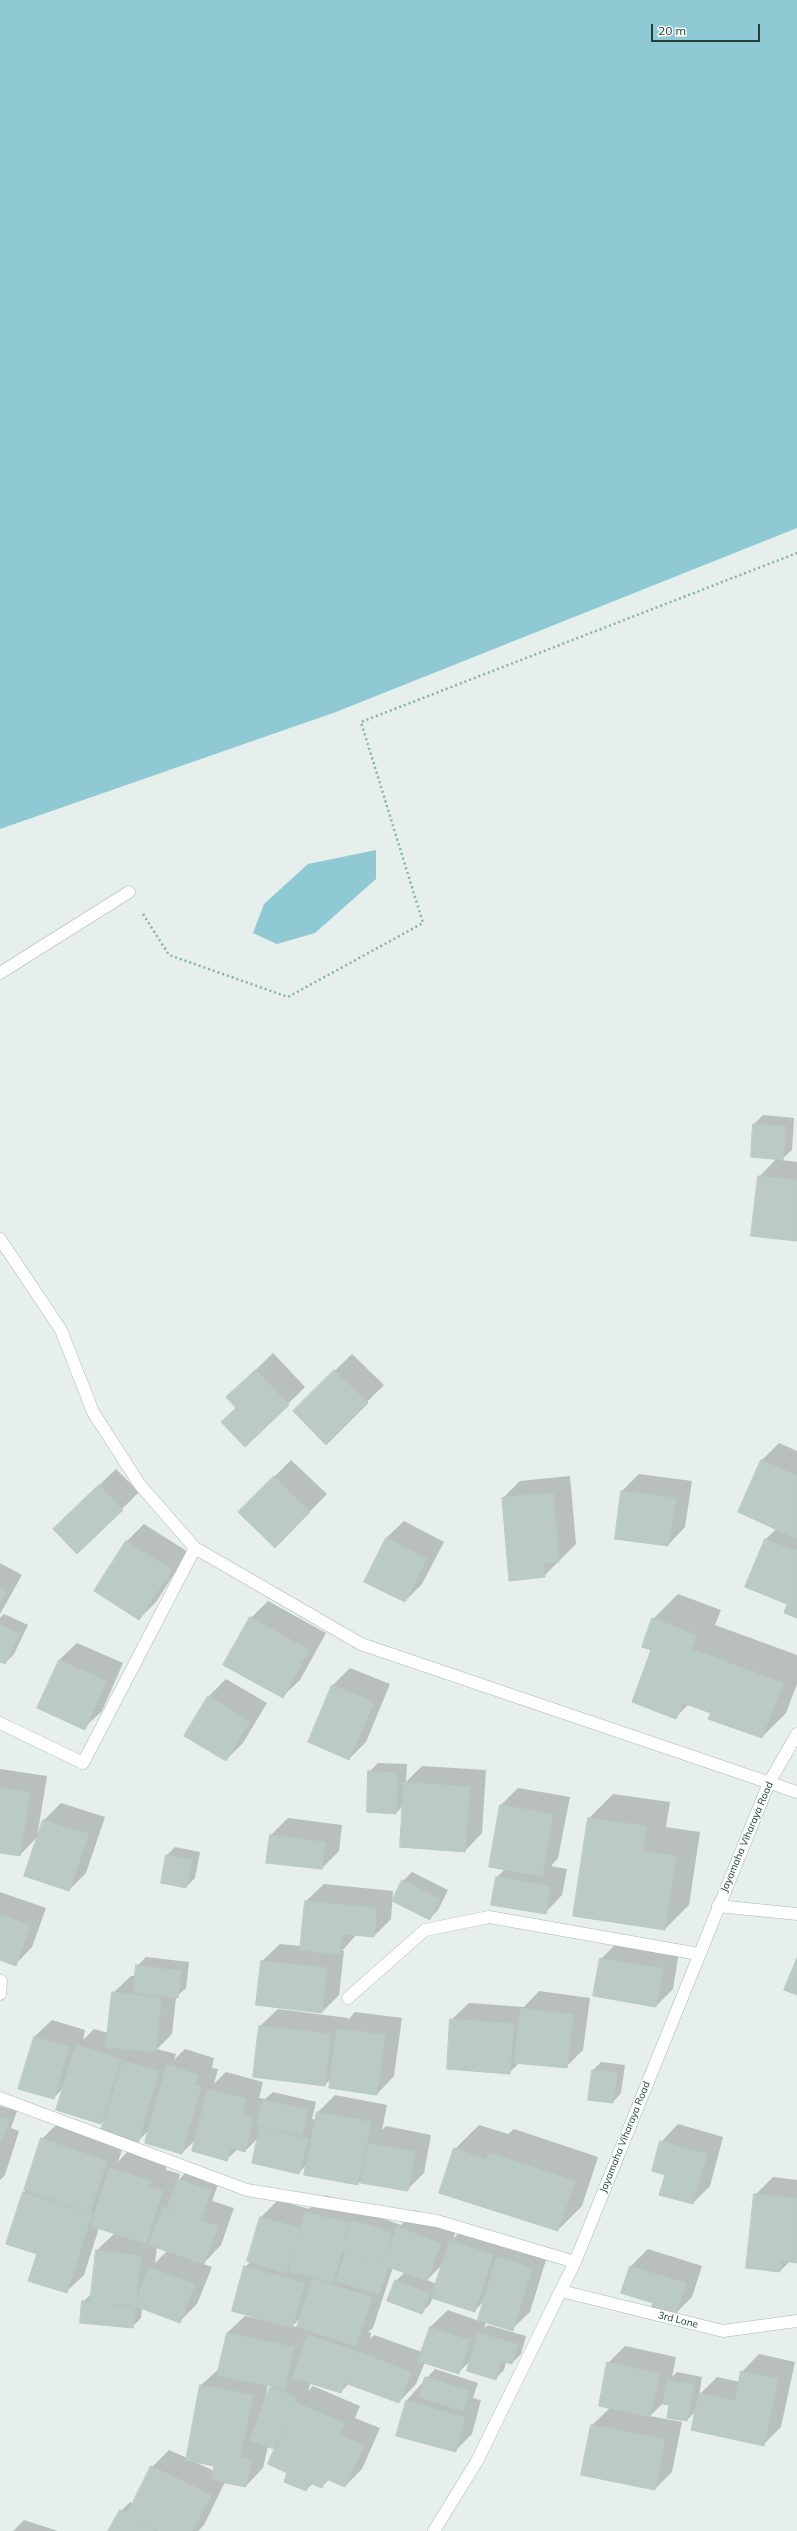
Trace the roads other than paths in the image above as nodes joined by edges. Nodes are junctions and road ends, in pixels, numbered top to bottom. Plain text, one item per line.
1 (129, 892) road end
2 (0, 973) edge
3 (0, 1239) edge
4 (195, 1548) junction
5 (0, 1722) edge
6 (797, 1734) edge
7 (769, 1783) junction
8 (797, 1792) edge
9 (718, 1906) junction
10 (797, 1914) edge
11 (699, 1954) junction
12 (2, 1981) dead end
13 (0, 1994) edge
14 (348, 1998) dead end
15 (0, 2098) edge
16 (575, 2262) junction
17 (561, 2291) junction
18 (797, 2321) edge
19 (434, 2531) edge

1 - 2 street
3 - 4 street
4 - 5 street
4 - 7 street
6 - 7 street, Jayamaha Viharaya Road
7 - 8 street
7 - 9 street, Jayamaha Viharaya Road
9 - 10 street
9 - 11 street, Jayamaha Viharaya Road
11 - 14 street
11 - 16 street, Jayamaha Viharaya Road
12 - 13 street
15 - 16 street
16 - 17 street, Jayamaha Viharaya Road
17 - 18 street, 3rd Lane
17 - 19 street, Jayamaha Viharaya Road

